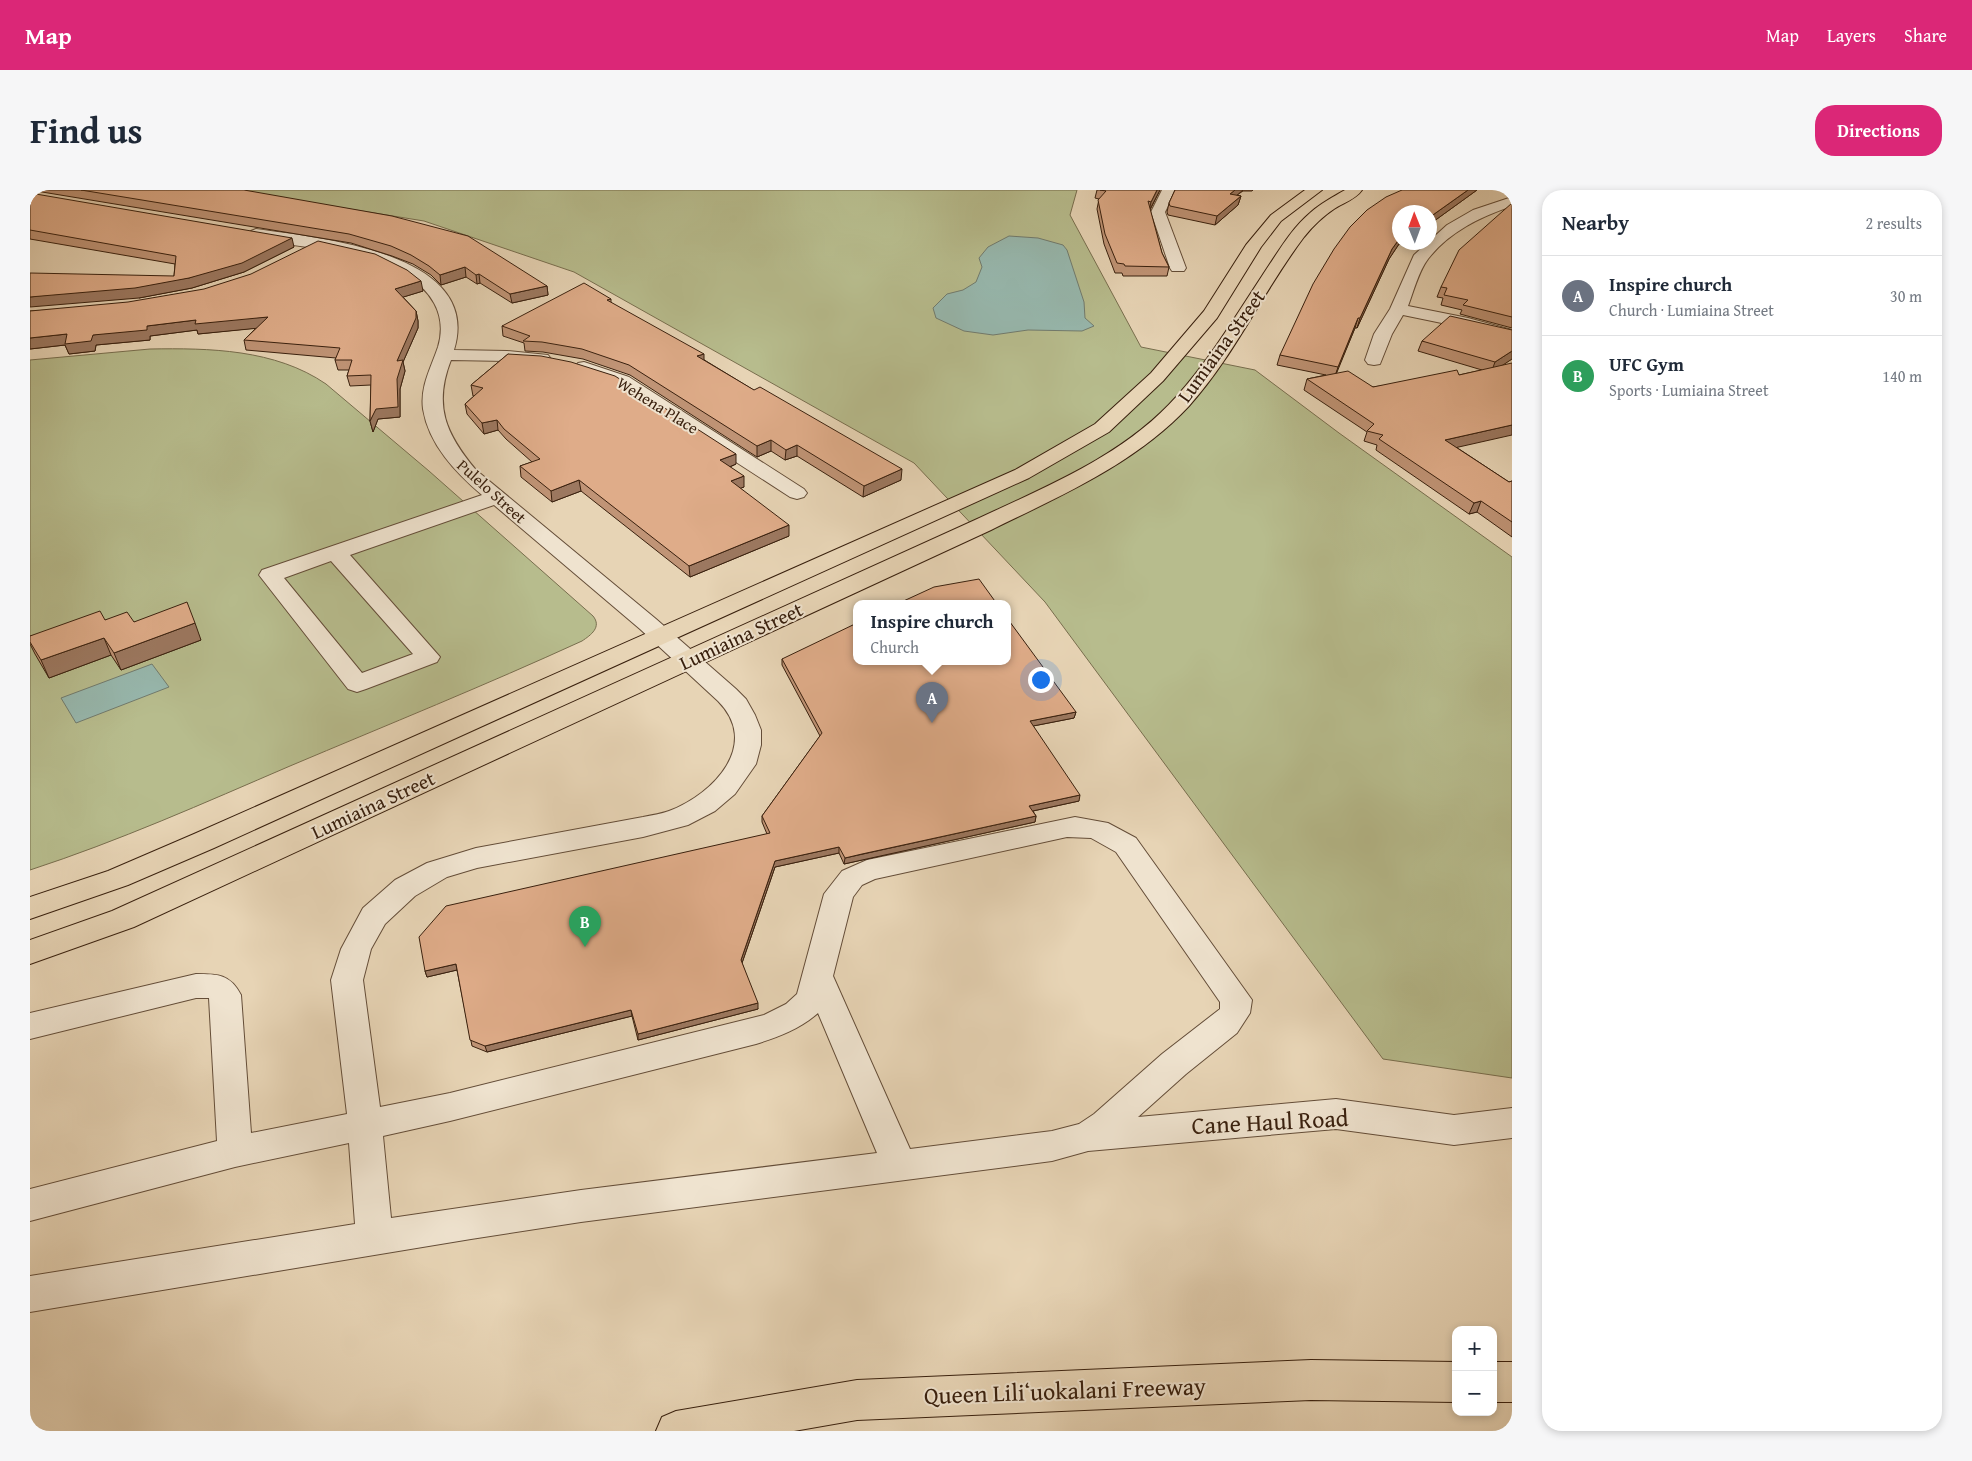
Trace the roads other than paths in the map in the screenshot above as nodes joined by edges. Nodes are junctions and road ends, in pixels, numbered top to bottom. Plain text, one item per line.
1 (1169, 190) edge
2 (1315, 190) edge
3 (1355, 190) edge
4 (1512, 201) edge
5 (236, 230) edge
6 (315, 244) junction
7 (297, 254) edge
8 (1178, 268) dead end
9 (1398, 309) junction
10 (1512, 335) edge
11 (444, 355) junction
12 (1374, 360) dead end
13 (797, 493) dead end
14 (497, 498) junction
15 (336, 553) junction
16 (661, 636) junction
17 (688, 660) junction
18 (30, 908) edge
19 (30, 952) edge
20 (818, 978) junction
21 (30, 1026) edge
22 (1512, 1123) edge
23 (365, 1125) junction
24 (1088, 1136) junction
25 (234, 1152) junction
26 (900, 1165) junction
27 (30, 1206) edge
28 (374, 1237) junction
29 (30, 1294) edge
30 (1452, 1382) edge
31 (1497, 1382) edge
32 (1512, 1382) edge
33 (676, 1431) edge

1 - 8 street
2 - 16 main road, Lumiaina Street
3 - 17 main road, Lumiaina Street
4 - 9 street
5 - 6 street, Pulelo Street
6 - 7 street
6 - 11 street, Pulelo Street
9 - 10 street
9 - 12 street
11 - 13 street, Wehena Place
11 - 14 street, Pulelo Street
14 - 15 street
14 - 16 street, Pulelo Street
15 - 15 street
16 - 17 street, Pulelo Street
16 - 18 main road, Lumiaina Street
17 - 19 main road, Lumiaina Street
17 - 23 street, Pulelo Street
20 - 23 street
20 - 24 street
20 - 26 street
21 - 25 street
22 - 24 street, Cane Haul Road
23 - 25 street
23 - 28 street, Pulelo Street
24 - 26 street
25 - 27 street
26 - 28 street
28 - 29 street
30 - 33 main road, Queen Liliʻuokalani Freeway
31 - 32 main road

